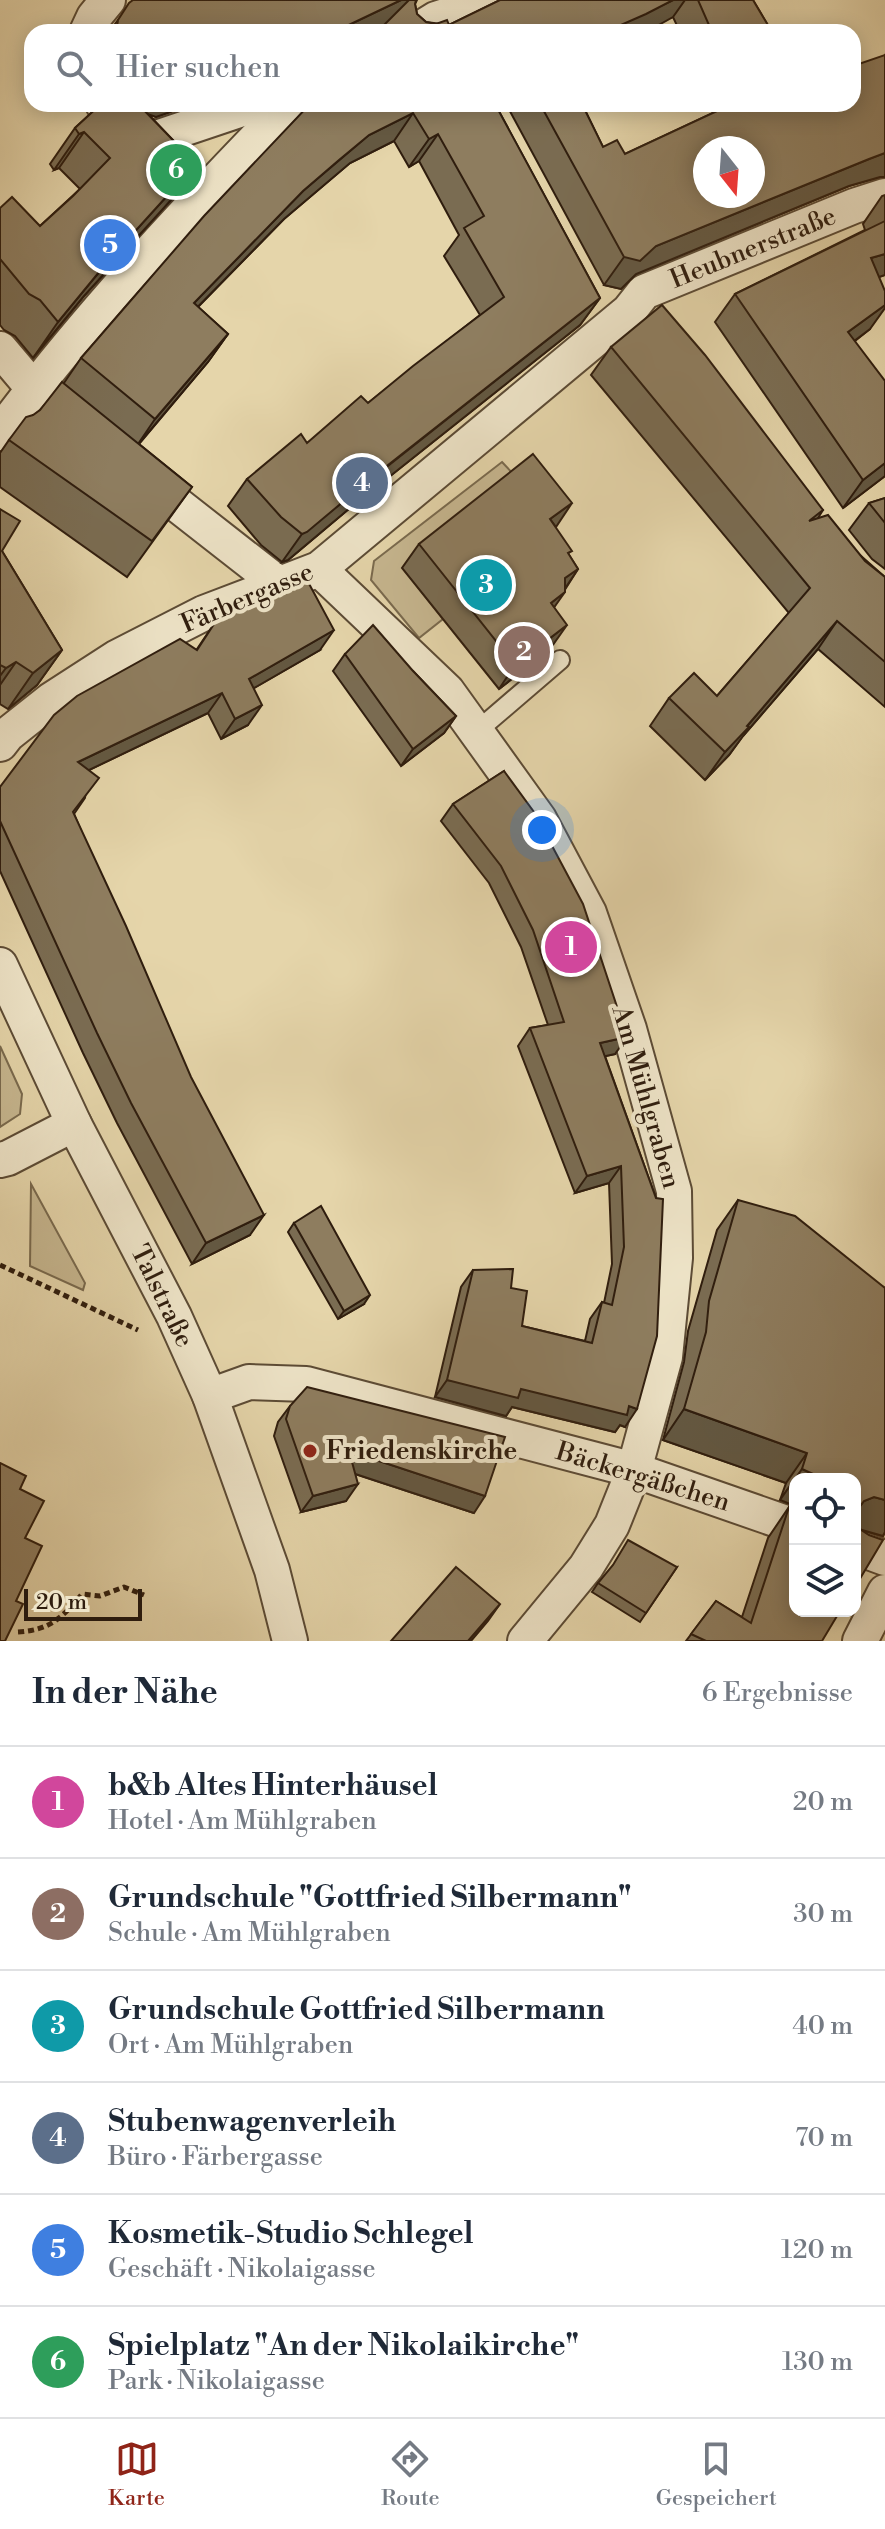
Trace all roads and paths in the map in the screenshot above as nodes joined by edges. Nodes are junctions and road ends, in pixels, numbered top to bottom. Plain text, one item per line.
1 (108, 0) edge
2 (494, 0) edge
3 (431, 21) edge
4 (89, 24) edge
5 (110, 112) edge
6 (255, 112) edge
7 (270, 112) edge
8 (885, 196) edge
9 (591, 303) edge
10 (644, 313) junction
11 (0, 349) edge
12 (33, 388) junction
13 (80, 427) edge
14 (0, 433) edge
15 (115, 456) edge
16 (319, 569) junction
17 (280, 585) junction
18 (560, 660) edge
19 (476, 732) junction
20 (0, 744) edge
21 (0, 965) edge
22 (74, 1124) junction
23 (0, 1160) edge
24 (0, 1265) edge
25 (144, 1332) dead end
26 (210, 1396) junction
27 (634, 1470) junction
28 (789, 1524) edge
29 (861, 1549) edge
30 (885, 1558) edge
31 (885, 1592) edge
32 (144, 1595) dead end
33 (18, 1632) edge
34 (290, 1641) edge
35 (525, 1641) edge
36 (860, 1641) edge

1 - 4 street
2 - 3 street
5 - 6 street
7 - 12 street
8 - 10 street, Heubnerstraße
9 - 10 street
10 - 16 street, Färbergasse
11 - 12 street
12 - 13 street
12 - 14 street
15 - 17 street
16 - 17 street, Färbergasse
16 - 19 street, Am Mühlgraben
17 - 20 street, Färbergasse
18 - 19 lane
19 - 27 street, Am Mühlgraben
21 - 22 street, Talstraße
22 - 23 street
22 - 26 street, Talstraße
24 - 25 path
26 - 27 street, Bäckergäßchen
26 - 34 street, Talstraße
27 - 28 street, Bäckergäßchen
27 - 35 street, Am Mühlgraben
29 - 30 street
31 - 36 street
32 - 33 path

